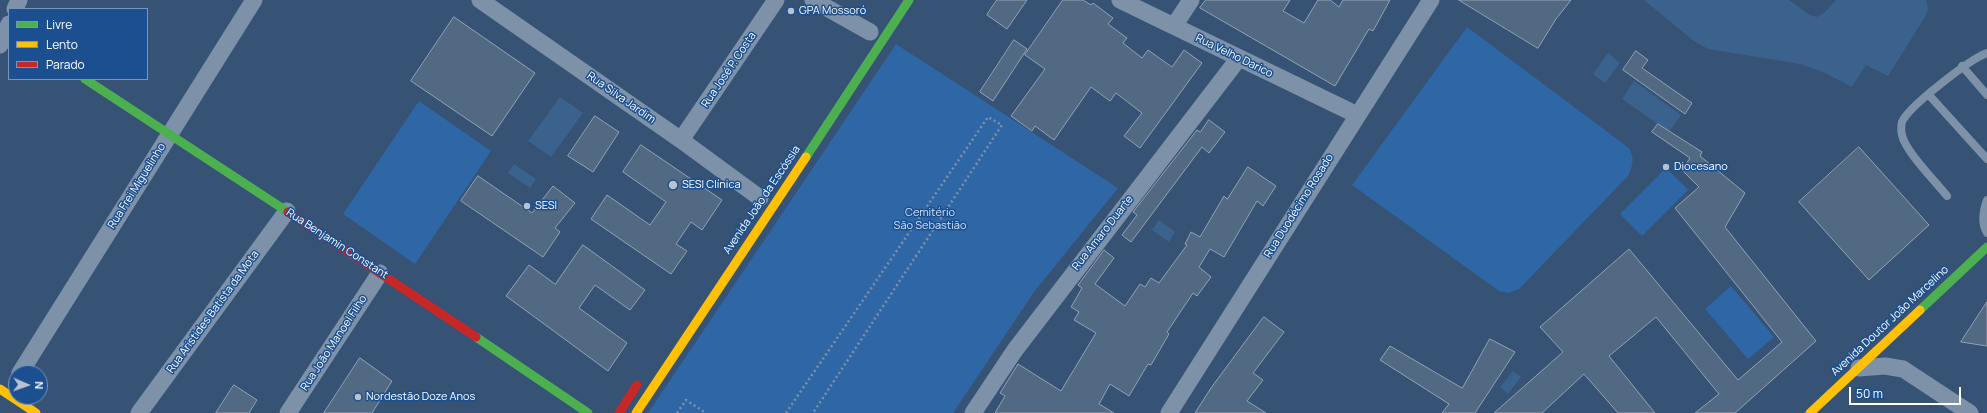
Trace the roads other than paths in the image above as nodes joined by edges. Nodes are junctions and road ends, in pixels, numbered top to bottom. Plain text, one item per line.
1 (254, 0) edge
2 (480, 0) edge
3 (776, 0) edge
4 (813, 0) edge
5 (909, 0) edge
6 (1120, 0) edge
7 (1192, 0) edge
8 (1419, 0) edge
9 (1431, 0) edge
10 (1174, 26) junction
11 (6, 27) edge
12 (870, 32) dead end
13 (0, 45) edge
14 (1987, 53) edge
15 (1239, 58) junction
16 (1962, 66) junction
17 (87, 80) edge
18 (1929, 95) junction
19 (1987, 95) edge
20 (1348, 111) junction
21 (170, 134) junction
22 (681, 140) junction
23 (1987, 159) edge
24 (1948, 196) dead end
25 (760, 198) dead end
26 (1987, 200) edge
27 (287, 211) junction
28 (1987, 233) edge
29 (1987, 247) edge
30 (380, 273) junction
31 (25, 365) edge
32 (1859, 368) junction
33 (645, 374) dead end
34 (6, 392) edge
35 (36, 413) edge
36 (139, 413) edge
37 (288, 413) edge
38 (588, 413) edge
39 (619, 413) edge
40 (636, 413) edge
41 (973, 413) edge
42 (1156, 413) edge
43 (1168, 413) edge
44 (1810, 413) edge
45 (1970, 413) edge

1 - 21 street, Rua Frei Miguelinho
2 - 22 street, Rua Silva Jardim
3 - 22 street, Rua José P. Costa
4 - 12 street
5 - 40 street, Avenida João da Escóssia
6 - 10 street, Rua Velho Darico
7 - 10 street
8 - 20 street, Rua Duodécimo Rosado
9 - 43 street, Rua Duodécimo Rosado
10 - 15 street, Rua Velho Darico
11 - 13 street
14 - 16 lane
15 - 20 street, Rua Velho Darico
15 - 41 street, Rua Amaro Duarte
16 - 18 lane
16 - 19 lane
17 - 21 street, Rua Benjamin Constant
18 - 23 lane
18 - 24 lane
20 - 42 street, Rua Duodécimo Rosado
21 - 27 street, Rua Benjamin Constant
21 - 31 street, Rua Frei Miguelinho
22 - 25 street, Rua Silva Jardim
26 - 28 lane
27 - 30 street, Rua Benjamin Constant
27 - 36 street, Rua Aristides Batista da Mota
29 - 32 street, Avenida Doutor João Marcelino
30 - 37 street, Rua João Manoel Filho
30 - 38 street, Rua Benjamin Constant
32 - 44 street, Avenida Doutor João Marcelino
32 - 45 street
33 - 39 street
34 - 35 street

